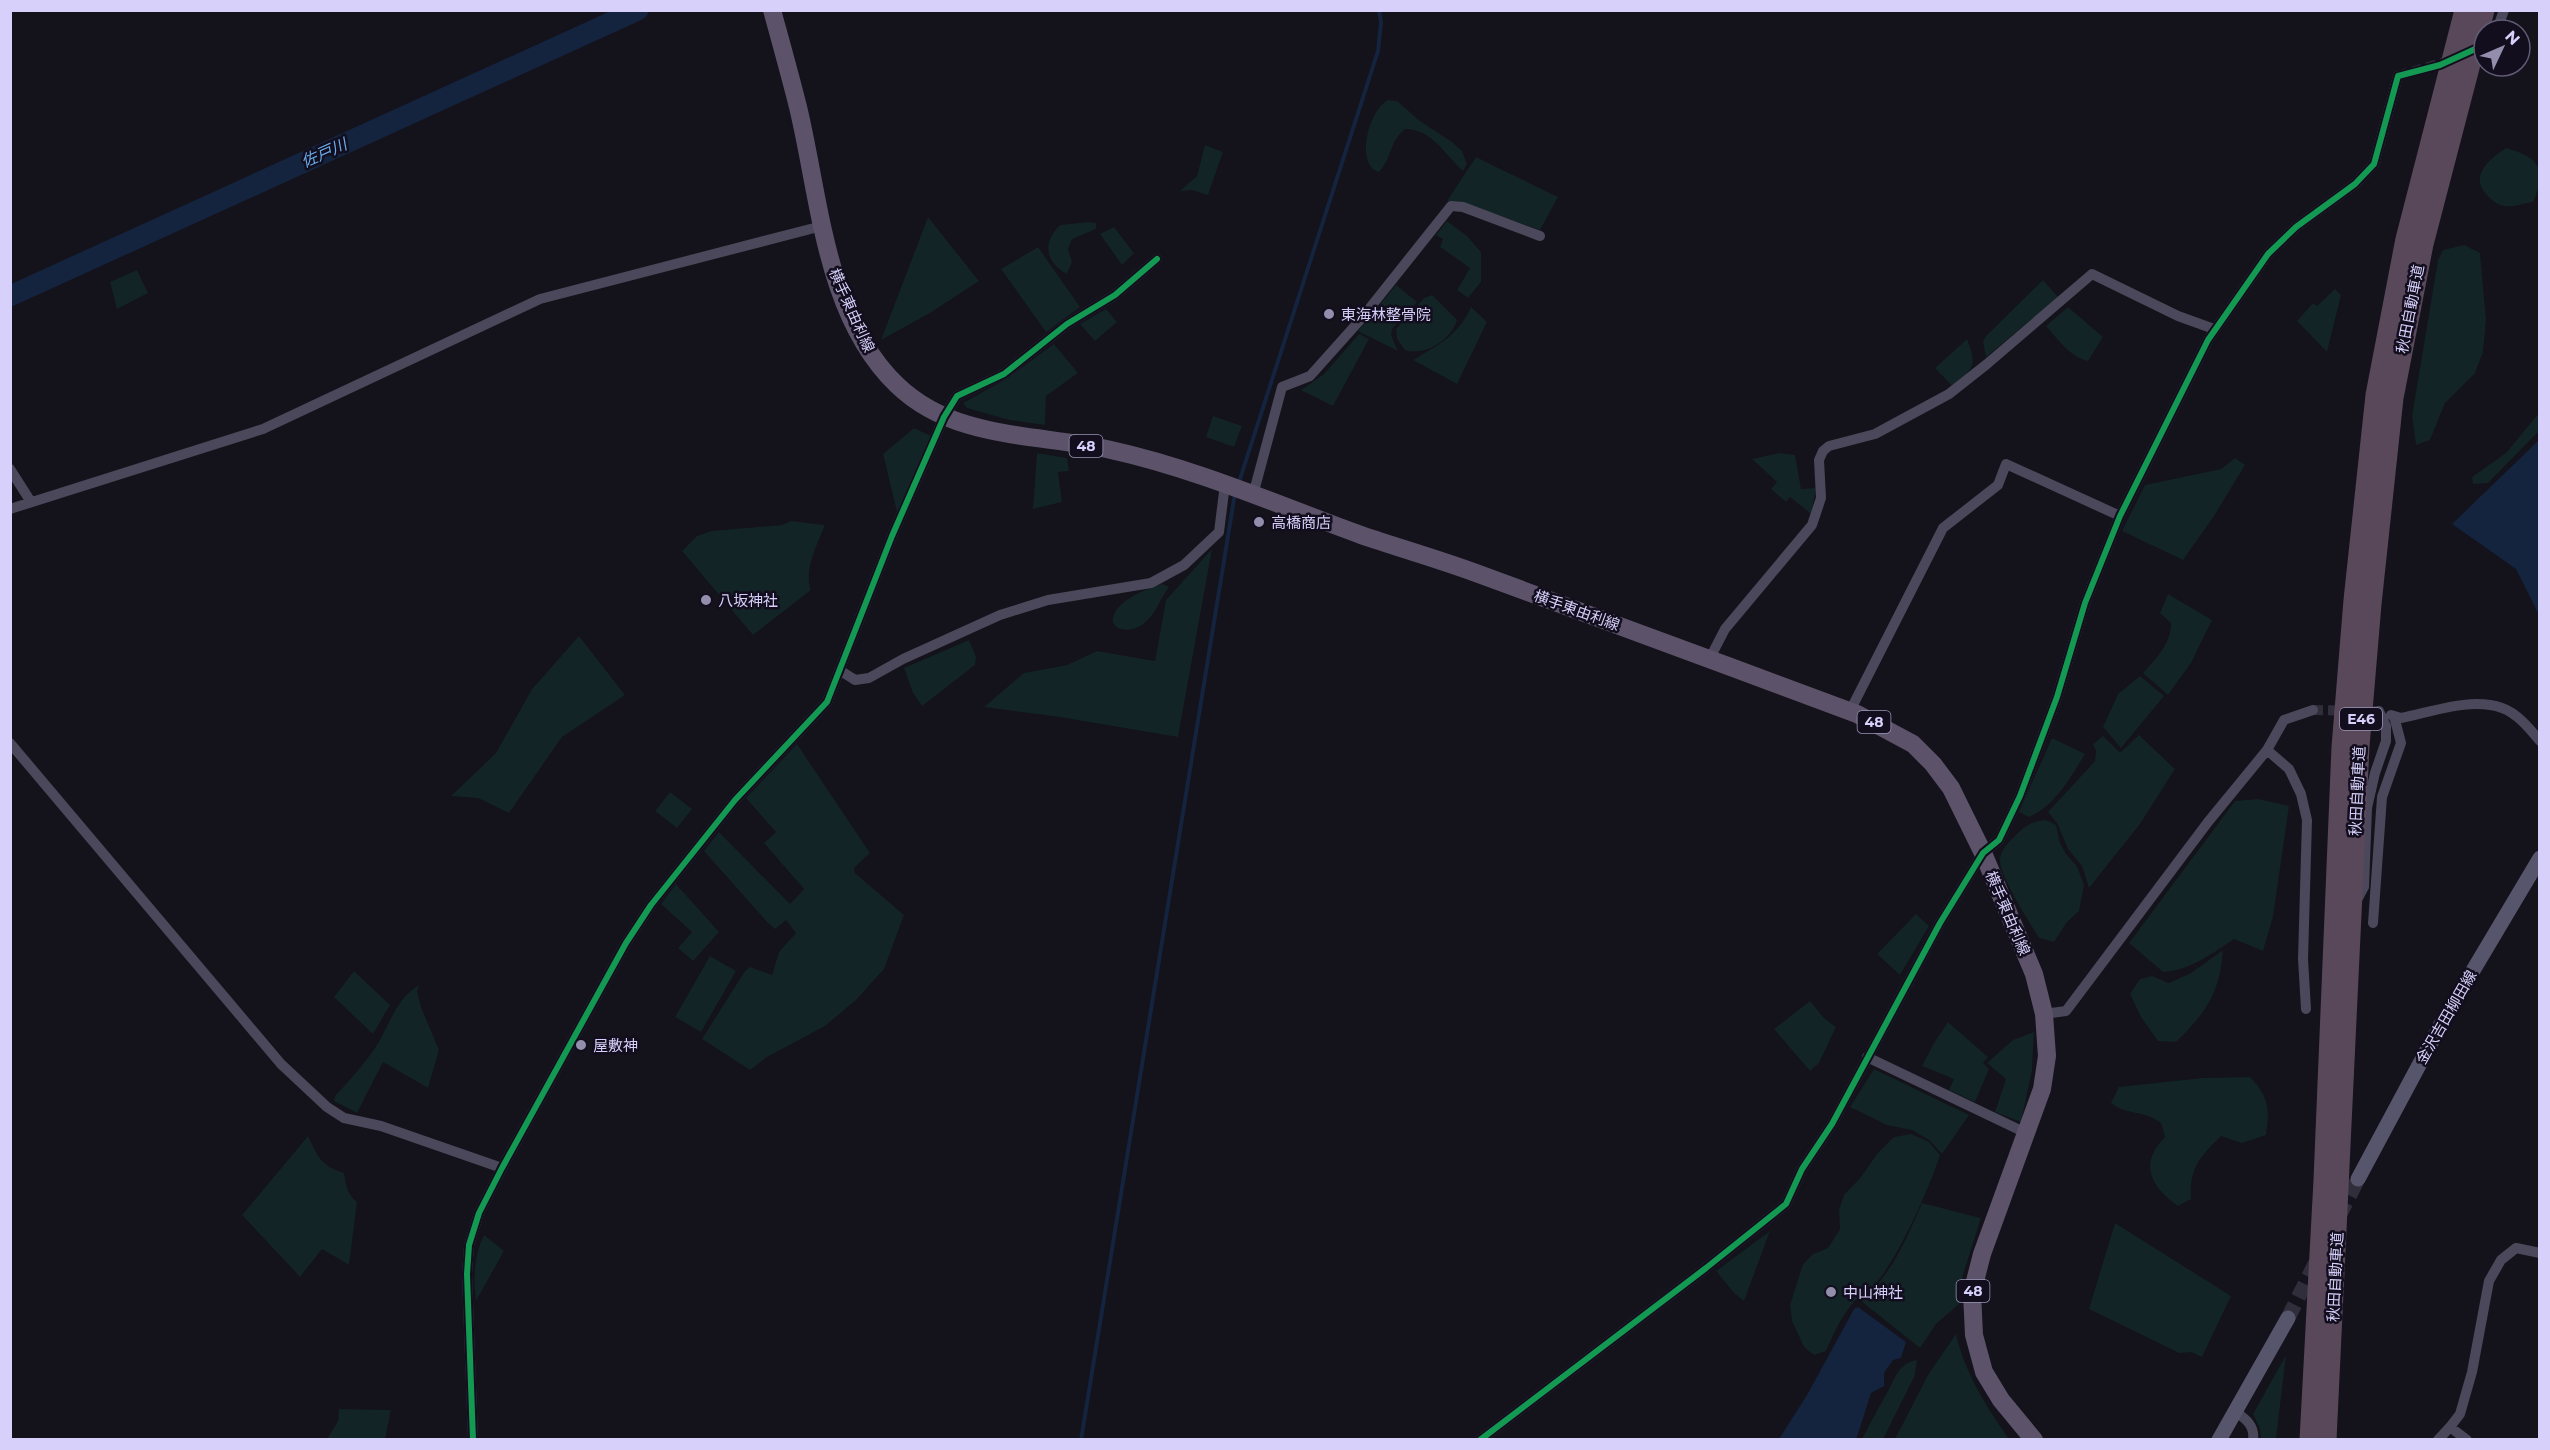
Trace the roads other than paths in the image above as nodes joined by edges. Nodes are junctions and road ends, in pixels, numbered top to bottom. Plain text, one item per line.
1 (772, 10) edge
2 (2465, 10) edge
3 (2484, 10) edge
4 (2398, 76) dead end
5 (822, 226) junction
6 (1540, 236) dead end
7 (1157, 259) dead end
8 (2214, 329) junction
9 (944, 417) junction
10 (10, 469) edge
11 (1225, 484) junction
12 (1252, 495) junction
13 (31, 502) junction
14 (10, 509) edge
15 (2120, 516) junction
16 (1710, 658) junction
17 (841, 670) junction
18 (2313, 710) tunnel mouth
19 (1850, 711) junction
20 (2394, 716) junction
21 (2540, 741) edge
22 (10, 743) edge
23 (2267, 750) junction
24 (1983, 853) junction
25 (2540, 858) edge
26 (2352, 910) junction
27 (2373, 923) dead end
28 (2306, 1009) dead end
29 (2044, 1014) junction
30 (1867, 1057) junction
31 (2026, 1133) junction
32 (502, 1168) junction
33 (2358, 1179) tunnel mouth
34 (2540, 1253) edge
35 (2288, 1318) tunnel mouth
36 (2236, 1412) junction
37 (2450, 1427) junction
38 (473, 1440) edge
39 (1480, 1440) edge
40 (2034, 1440) edge
41 (2219, 1440) edge
42 (2253, 1440) edge
43 (2310, 1440) edge
44 (2326, 1440) edge
45 (2438, 1440) edge
46 (2467, 1440) edge

1 - 5 main road, 横手東由利線 / 48
2 - 43 highway, 秋田自動車道 / E46
3 - 26 highway, 秋田自動車道 / E46
4 - 8 street
5 - 9 main road, 横手東由利線 / 48
5 - 13 street
6 - 12 street
7 - 9 street
8 - 15 street
8 - 16 street
9 - 11 main road, 横手東由利線 / 48
9 - 17 street
10 - 13 street
11 - 12 main road, 横手東由利線 / 48
11 - 17 street
12 - 16 main road, 横手東由利線 / 48
13 - 14 street
15 - 19 street
15 - 24 street
16 - 19 main road, 横手東由利線 / 48
17 - 32 street
18 - 23 street
19 - 24 main road, 横手東由利線 / 48
20 - 21 street
20 - 26 street
20 - 27 street
22 - 32 street
23 - 28 street
23 - 29 street
24 - 29 main road, 横手東由利線 / 48
24 - 30 street
25 - 33 main road, 金沢吉田柳田線
26 - 44 highway, 秋田自動車道 / E46
29 - 31 main road, 横手東由利線 / 48
30 - 31 street
30 - 39 street
31 - 40 main road, 横手東由利線 / 48
32 - 38 street
34 - 37 street
35 - 36 main road
36 - 41 main road
36 - 42 street
37 - 45 street
37 - 46 street

